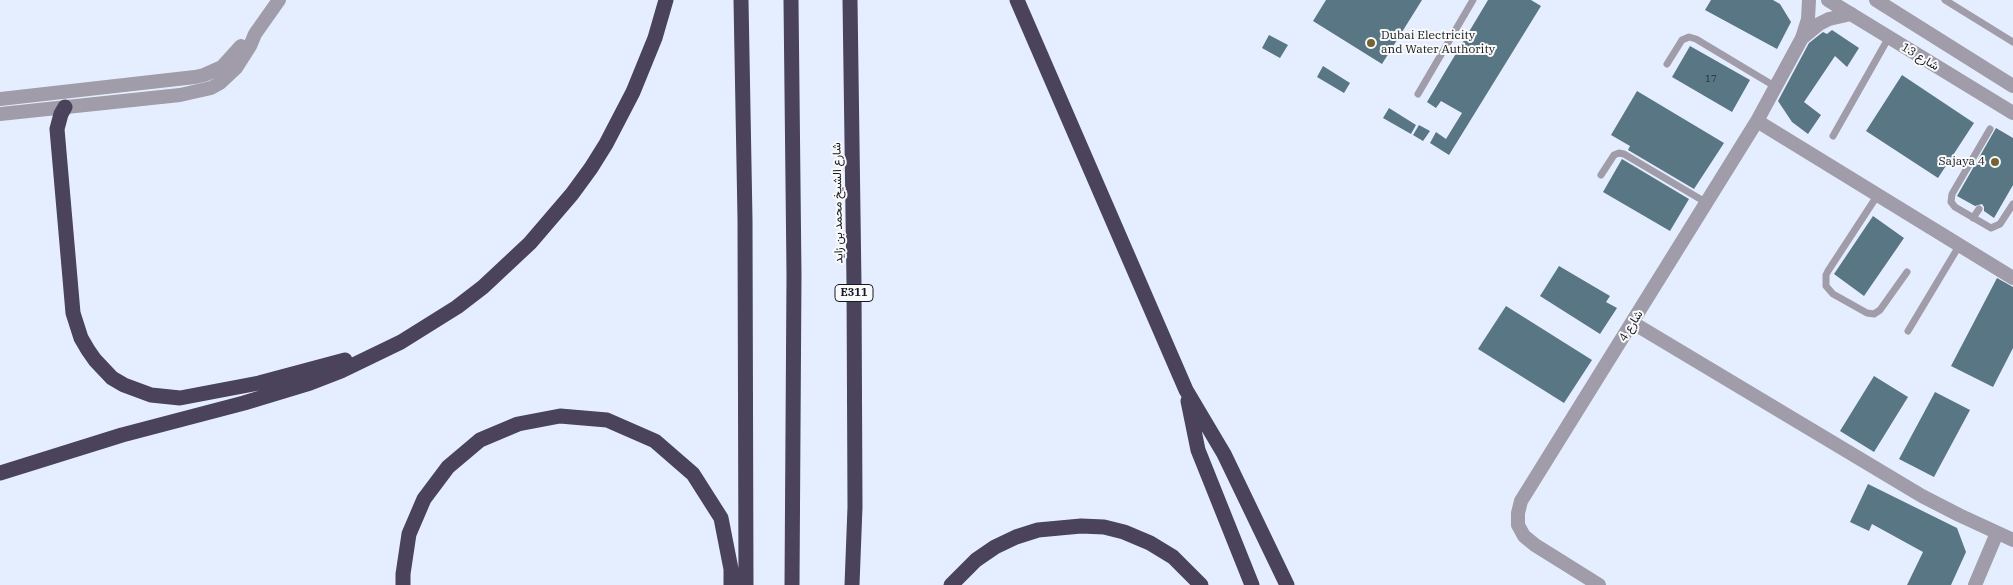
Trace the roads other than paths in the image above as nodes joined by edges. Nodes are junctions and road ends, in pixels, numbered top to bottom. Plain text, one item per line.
1 (279, 0) edge
2 (666, 0) edge
3 (741, 0) edge
4 (791, 0) edge
5 (850, 0) edge
6 (1017, 0) edge
7 (1473, 0) edge
8 (1809, 0) edge
9 (1828, 0) edge
10 (1876, 0) edge
11 (1945, 0) edge
12 (1851, 14) junction
13 (255, 34) junction
14 (1802, 38) junction
15 (1889, 38) junction
16 (2013, 42) edge
17 (1666, 64) dead end
18 (2013, 86) edge
19 (1776, 87) junction
20 (1418, 94) dead end
21 (0, 100) edge
22 (65, 107) junction
23 (2013, 112) edge
24 (0, 114) edge
25 (1757, 121) junction
26 (1990, 129) dead end
27 (1833, 136) dead end
28 (1601, 175) dead end
29 (1877, 196) junction
30 (1707, 203) junction
31 (2013, 204) edge
32 (1979, 209) dead end
33 (1973, 218) junction
34 (1959, 246) junction
35 (1906, 272) dead end
36 (2013, 278) edge
37 (1633, 323) junction
38 (1908, 331) dead end
39 (371, 357) junction
40 (1186, 390) junction
41 (0, 473) edge
42 (1997, 533) junction
43 (2013, 540) edge
44 (404, 585) edge
45 (731, 585) edge
46 (746, 585) edge
47 (792, 585) edge
48 (852, 585) edge
49 (951, 585) edge
50 (1201, 585) edge
51 (1252, 585) edge
52 (1287, 585) edge
53 (1599, 585) edge
54 (1975, 585) edge

1 - 13 street
2 - 39 highway
3 - 46 highway
4 - 47 highway
5 - 48 highway, شارع الشيخ محمد بن زايد / E311
6 - 40 highway
7 - 20 lane
8 - 14 street, شارع 4
9 - 12 street, شارع 13
10 - 18 street, شارع 13
11 - 16 lane
12 - 14 street, شارع 4
12 - 15 street, شارع 13
13 - 21 street
13 - 22 street
14 - 19 street, شارع 4
15 - 23 street, شارع 13
15 - 27 lane
17 - 19 lane
19 - 25 street, شارع 4
22 - 24 street
22 - 39 highway
25 - 29 street
25 - 30 street, شارع 4
26 - 33 lane
28 - 30 lane
29 - 34 street
29 - 35 lane
30 - 37 street, شارع 4
31 - 33 lane
32 - 33 lane
34 - 36 street
34 - 38 lane
37 - 42 street
37 - 53 street, شارع 4
39 - 41 highway
40 - 51 highway
40 - 52 highway
42 - 43 street
42 - 54 street
44 - 45 highway
49 - 50 highway

